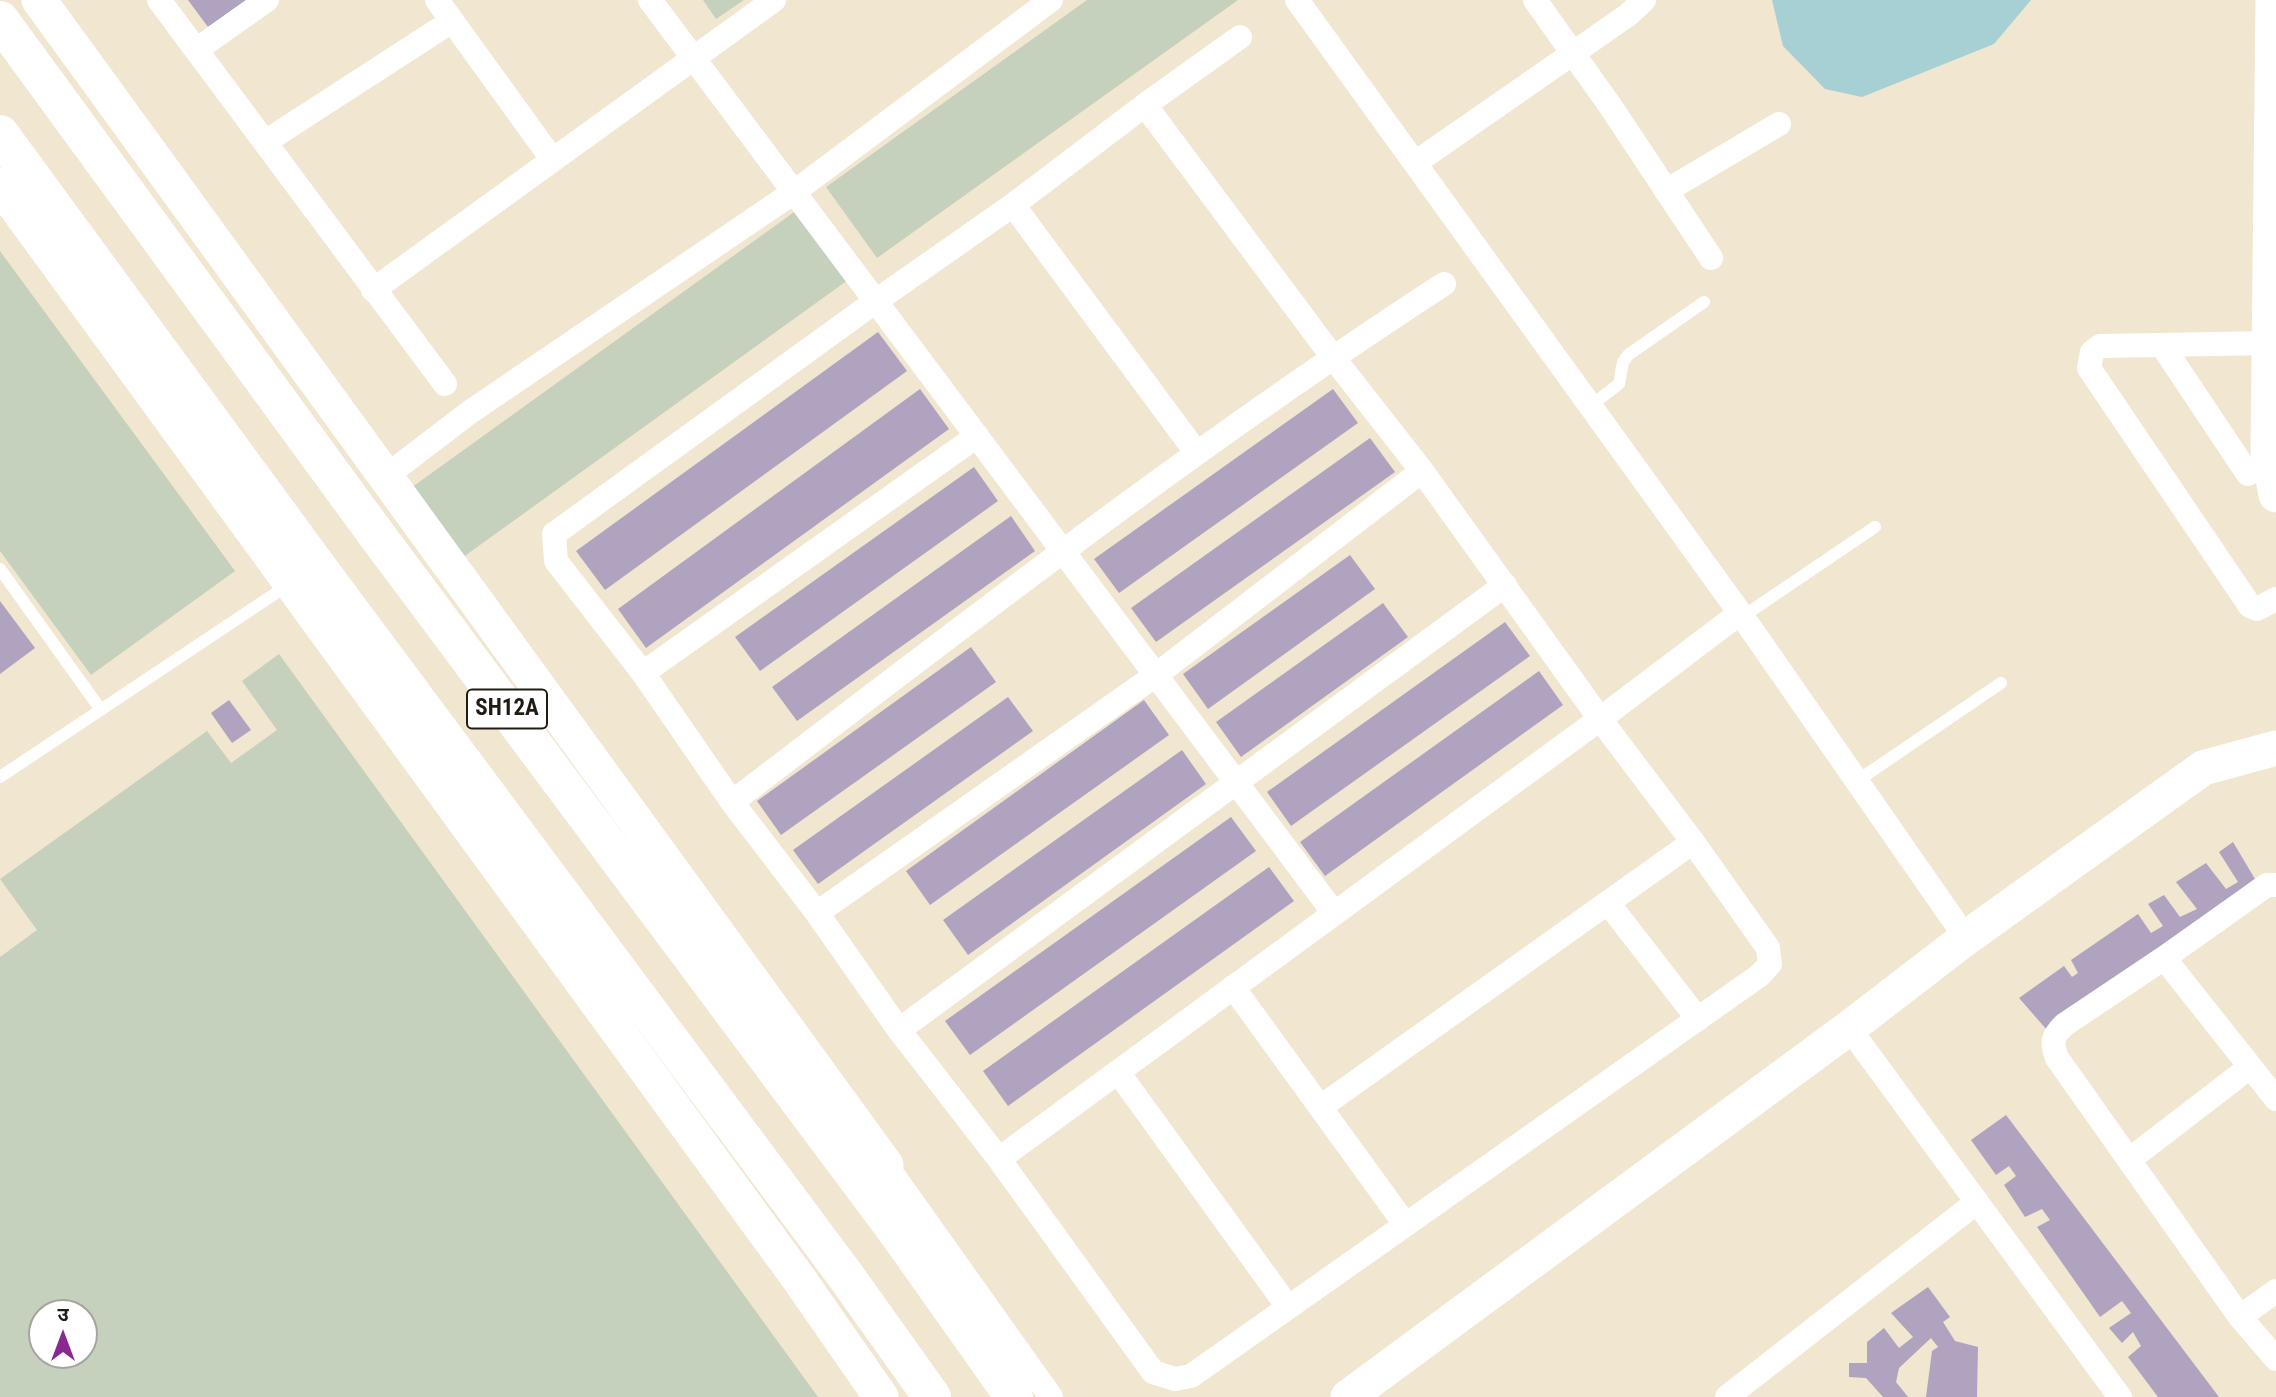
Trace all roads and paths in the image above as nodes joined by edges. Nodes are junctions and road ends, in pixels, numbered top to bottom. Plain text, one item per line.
1 (39, 0) edge
2 (159, 0) edge
3 (267, 0) edge
4 (437, 0) edge
5 (650, 0) edge
6 (774, 0) edge
7 (1051, 0) edge
8 (1297, 0) edge
9 (1535, 0) edge
10 (1644, 0) edge
11 (2273, 0) edge
12 (0, 20) edge
13 (452, 21) junction
14 (1240, 37) dead end
15 (196, 50) junction
16 (1574, 53) junction
17 (693, 59) junction
18 (1145, 105) junction
19 (1779, 124) dead end
20 (0, 134) edge
21 (265, 142) junction
22 (552, 159) junction
23 (1415, 163) junction
24 (0, 185) edge
25 (1666, 191) junction
26 (794, 192) junction
27 (1013, 205) junction
28 (1711, 258) dead end
29 (1444, 284) dead end
30 (373, 290) junction
31 (876, 301) junction
32 (1704, 302) dead end
33 (2162, 345) junction
34 (2273, 348) edge
35 (1332, 356) junction
36 (445, 384) dead end
37 (1590, 406) junction
38 (977, 436) junction
39 (1196, 452) junction
40 (1422, 471) junction
41 (385, 475) junction
42 (2268, 487) edge
43 (1875, 527) dead end
44 (1063, 551) junction
45 (0, 569) edge
46 (291, 584) junction
47 (1505, 585) junction
48 (2276, 599) edge
49 (1741, 615) junction
50 (643, 673) junction
51 (1156, 675) junction
52 (2001, 683) dead end
53 (101, 710) junction
54 (1601, 719) junction
55 (2276, 748) edge
56 (0, 777) edge
57 (1857, 781) junction
58 (1236, 783) junction
59 (732, 802) junction
60 (1693, 842) junction
61 (2276, 885) edge
62 (1608, 903) junction
63 (817, 913) junction
64 (1334, 913) junction
65 (1966, 938) junction
66 (2164, 958) junction
67 (1233, 987) junction
68 (1698, 1019) junction
69 (1849, 1028) junction
70 (899, 1030) junction
71 (2250, 1067) junction
72 (1118, 1072) junction
73 (2276, 1099) edge
74 (1322, 1106) junction
75 (999, 1159) junction
76 (2129, 1160) junction
77 (874, 1174) junction
78 (1977, 1202) junction
79 (1405, 1224) junction
80 (809, 1226) junction
81 (776, 1249) junction
82 (2276, 1291) edge
83 (1288, 1307) junction
84 (2240, 1317) junction
85 (2276, 1359) edge
86 (1352, 1396) edge
87 (881, 1397) edge
88 (932, 1397) edge
89 (1014, 1397) edge
90 (1051, 1397) edge
91 (1727, 1397) edge
92 (2120, 1397) edge

1 - 41 street
2 - 15 street
3 - 15 street
4 - 13 street
5 - 17 street
6 - 17 street
7 - 26 street
8 - 23 street
9 - 16 street
10 - 16 street
11 - 34 street
12 - 77 main road, SH12A
13 - 21 street
13 - 22 street
14 - 18 street
15 - 21 street
16 - 23 street
16 - 25 street
17 - 22 street
17 - 26 street
18 - 27 street
18 - 35 street
19 - 25 street
20 - 80 main road, SH12A
21 - 30 street
22 - 30 street
23 - 37 street
24 - 46 street
25 - 28 street
26 - 31 street
26 - 41 street
27 - 31 street
27 - 39 street
29 - 35 street
30 - 36 street
31 - 38 street
31 - 50 street
32 - 37 lane
33 - 34 street
33 - 42 street
33 - 48 street
34 - 42 street
35 - 39 street
35 - 40 street
37 - 49 street
38 - 44 street
38 - 50 street
39 - 44 street
40 - 47 street
40 - 51 street
41 - 77 street
43 - 49 lane
44 - 51 street
44 - 59 street
45 - 53 lane
46 - 53 lane
46 - 81 street
47 - 54 street
47 - 58 street
49 - 54 street
49 - 57 street
50 - 59 street
51 - 58 street
51 - 63 street
52 - 57 lane
53 - 56 lane
54 - 60 street
54 - 64 street
55 - 65 street
57 - 65 street
58 - 64 street
58 - 70 street
59 - 63 street
60 - 62 street
60 - 68 street
61 - 66 street
62 - 68 street
62 - 74 street
63 - 70 street
64 - 67 street
65 - 69 street
66 - 71 street
66 - 76 street
67 - 72 street
67 - 74 street
68 - 79 street
69 - 78 street
69 - 86 street
70 - 75 street
71 - 73 street
71 - 76 street
72 - 75 street
72 - 83 street
74 - 79 street
75 - 83 street
76 - 84 street
77 - 89 main road, SH12A
77 - 90 street
78 - 91 street
78 - 92 street
79 - 83 street
80 - 81 street
80 - 88 main road, SH12A
81 - 87 street
82 - 84 street
84 - 85 street

